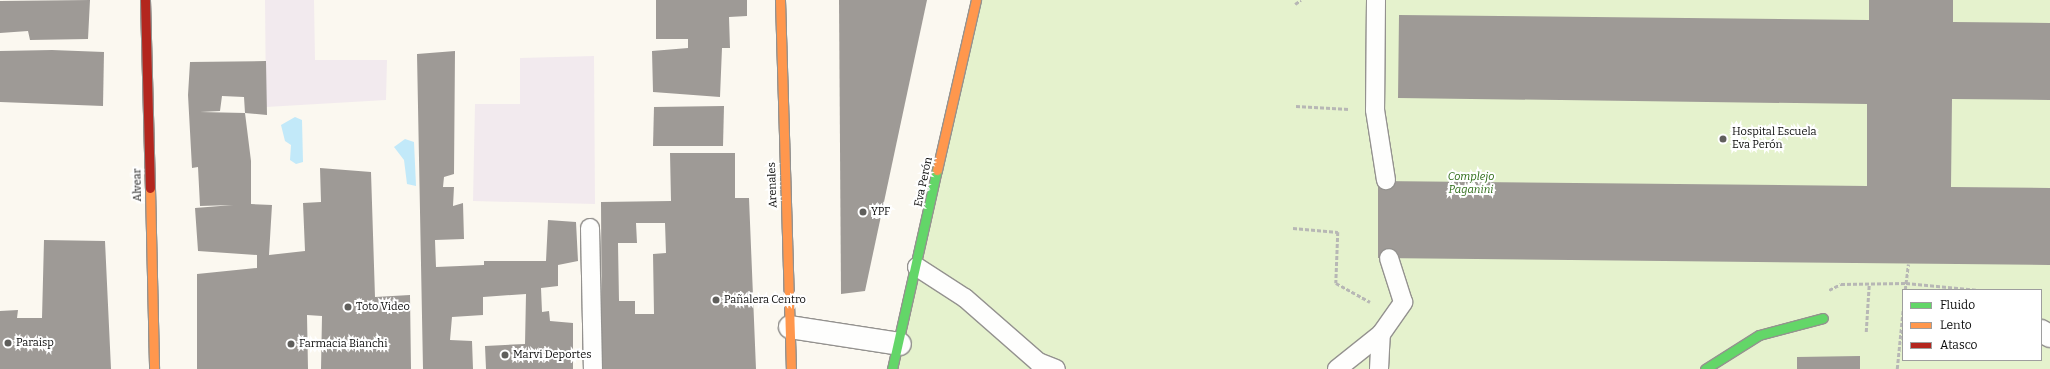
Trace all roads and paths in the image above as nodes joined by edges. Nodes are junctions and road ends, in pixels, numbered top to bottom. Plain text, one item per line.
1 (145, 0) edge
2 (780, 0) edge
3 (976, 0) edge
4 (1301, 0) edge
5 (1376, 0) edge
6 (1295, 4) dead end
7 (1296, 106) dead end
8 (1375, 110) junction
9 (1386, 180) dead end
10 (590, 228) dead end
11 (1293, 228) dead end
12 (1389, 258) dead end
13 (1908, 264) dead end
14 (917, 267) junction
15 (1906, 283) junction
16 (1869, 284) junction
17 (1905, 289) edge
18 (1969, 289) edge
19 (1826, 291) dead end
20 (1394, 315) junction
21 (1822, 318) dead end
22 (1902, 319) edge
23 (790, 327) junction
24 (1866, 332) dead end
25 (1381, 334) junction
26 (900, 344) junction
27 (154, 369) edge
28 (593, 369) edge
29 (791, 369) edge
30 (892, 369) edge
31 (1056, 369) edge
32 (1337, 369) edge
33 (1379, 369) edge
34 (1705, 369) edge
35 (1897, 369) edge

1 - 27 street, Alvear
2 - 23 street, Arenales
3 - 14 street, Eva Perón
4 - 6 path
5 - 8 lane
7 - 8 path
8 - 9 lane
10 - 28 lane
11 - 20 path
12 - 20 lane
13 - 15 path
14 - 26 street, Eva Perón
14 - 31 lane
15 - 16 path
15 - 17 path
15 - 18 path
16 - 19 path
16 - 24 path
20 - 25 lane
21 - 34 street
22 - 35 path
23 - 26 street
23 - 29 street, Arenales
25 - 32 lane
25 - 33 lane
26 - 30 street, Eva Perón

